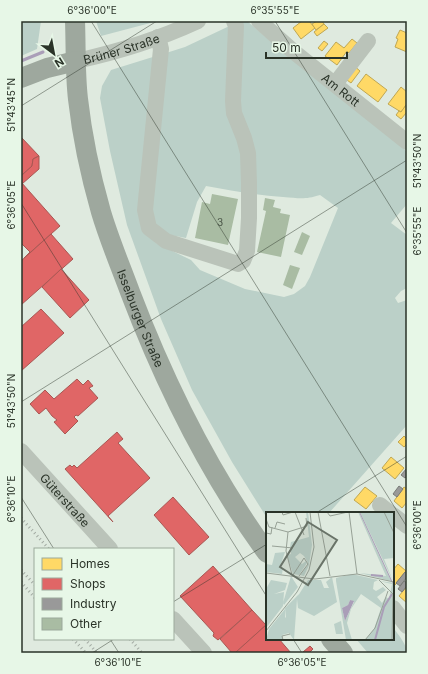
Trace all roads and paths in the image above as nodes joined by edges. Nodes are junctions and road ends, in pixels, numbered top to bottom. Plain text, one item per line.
1 (75, 21) edge
2 (198, 21) edge
3 (234, 21) edge
4 (259, 21) edge
5 (158, 37) junction
6 (368, 41) dead end
7 (76, 61) junction
8 (21, 78) edge
9 (335, 84) junction
10 (407, 142) edge
11 (21, 451) edge
12 (394, 516) edge
13 (407, 526) edge
14 (109, 548) edge
15 (266, 552) edge
16 (394, 609) edge
17 (174, 620) edge
18 (407, 626) edge
19 (332, 640) edge
20 (204, 653) edge
21 (343, 653) edge

1 - 7 main road, Isselburger Straße
2 - 5 street, Brüner Straße
3 - 5 street
4 - 9 street, Am Rott
5 - 7 street, Brüner Straße
6 - 9 street
7 - 8 main road, Brüner Straße
7 - 15 main road, Isselburger Straße
9 - 10 street, Am Rott
11 - 14 street, Güterstraße
12 - 13 street
16 - 18 street
17 - 20 street
19 - 21 main road

